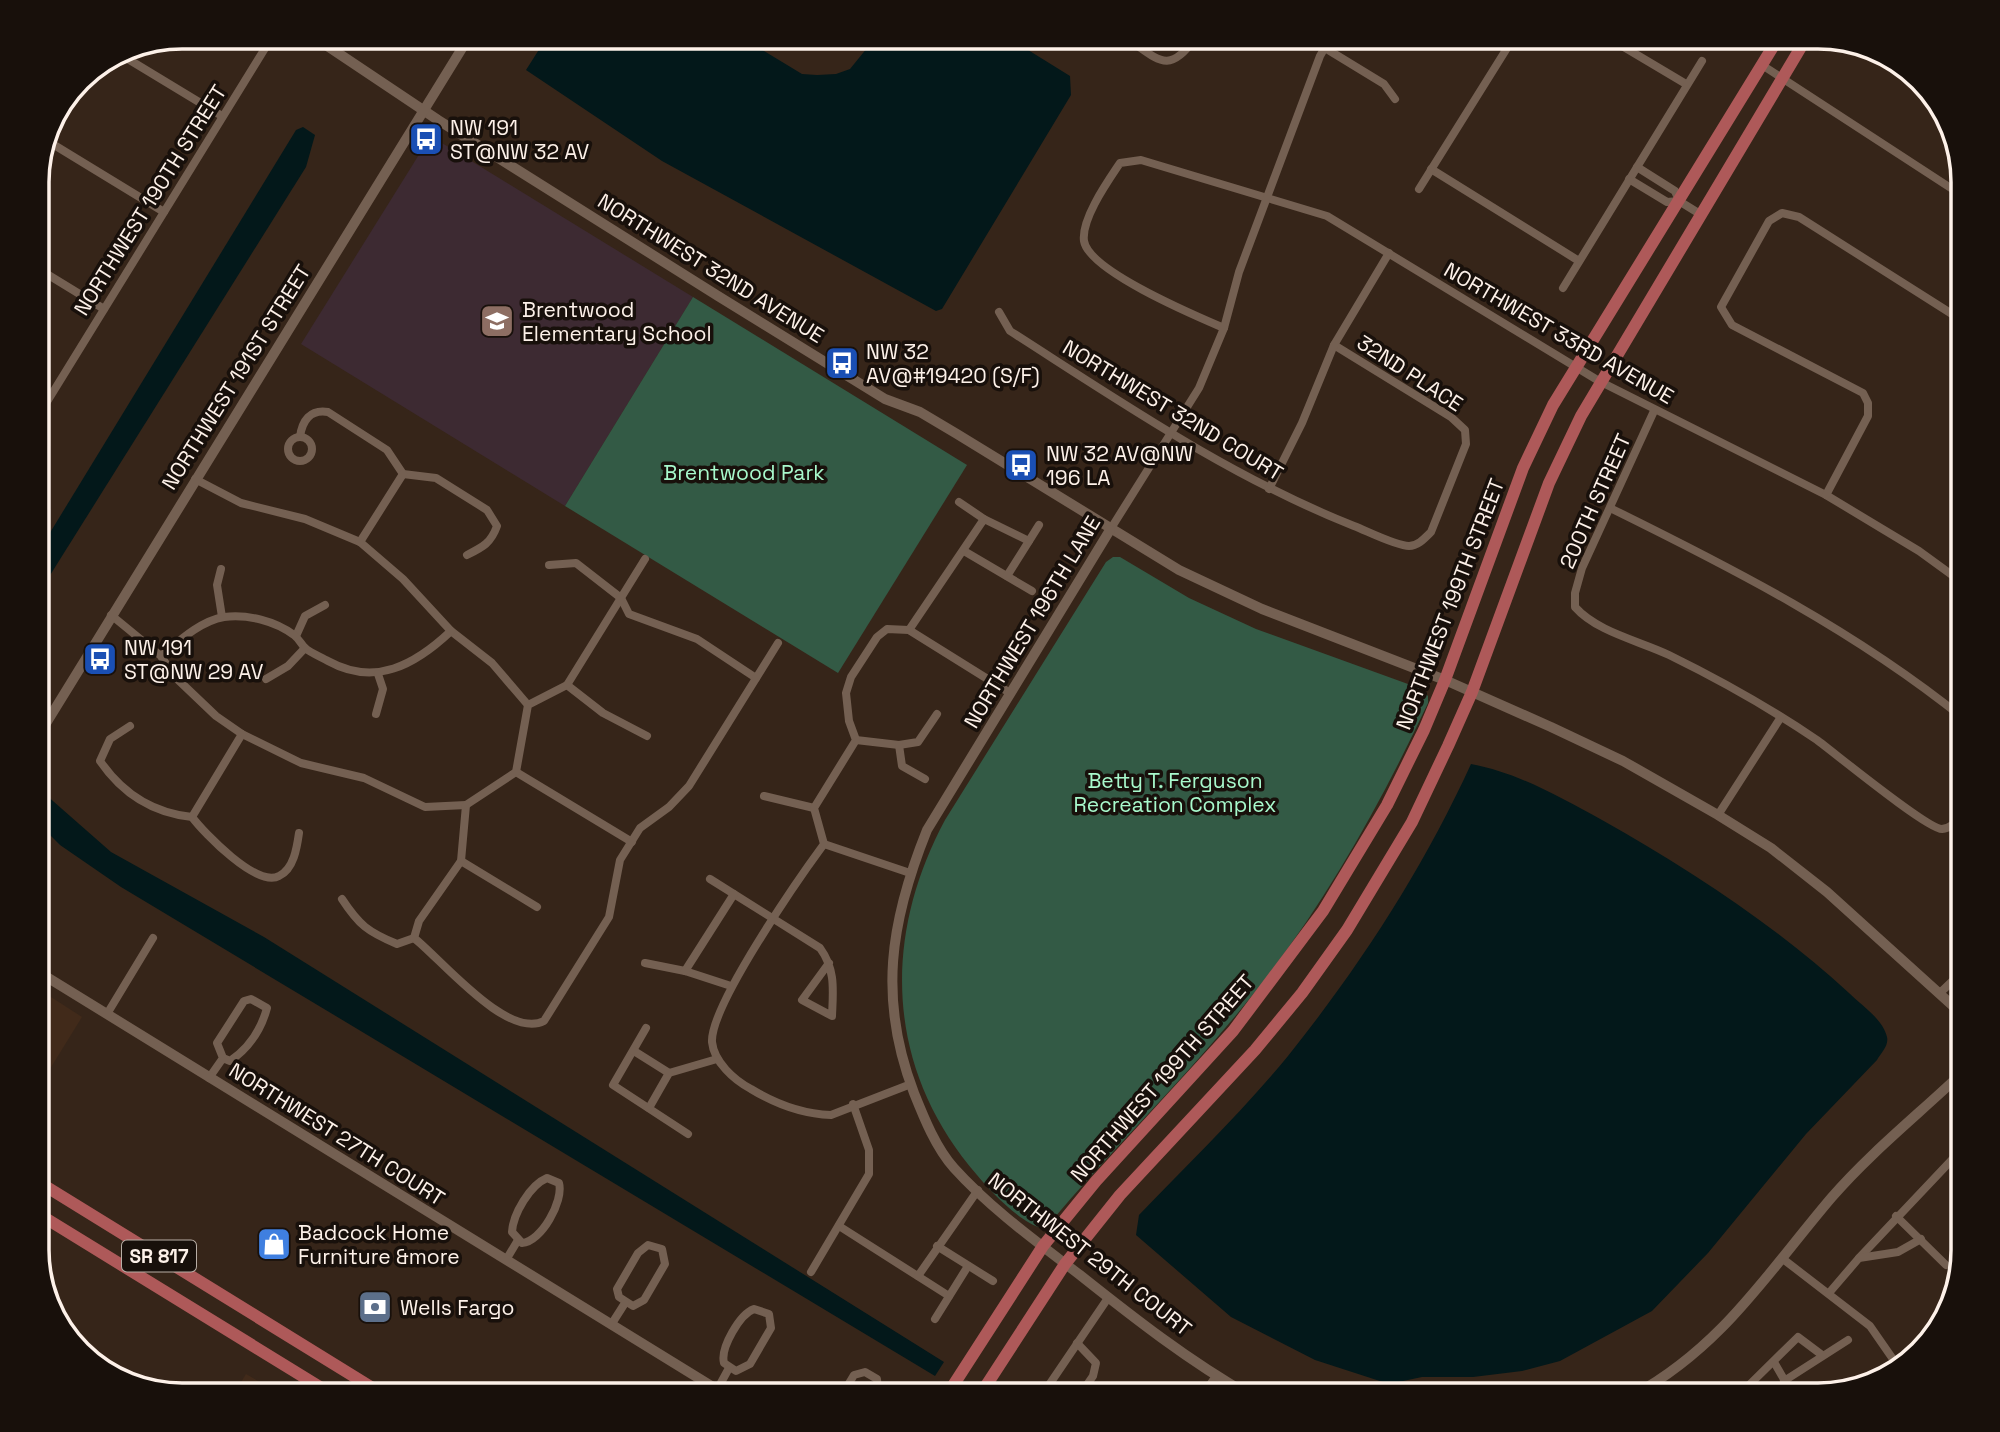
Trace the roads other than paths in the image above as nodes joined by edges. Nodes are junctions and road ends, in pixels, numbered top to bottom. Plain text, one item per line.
1 (264, 49) edge
2 (332, 49) edge
3 (462, 49) edge
4 (1143, 49) edge
5 (1188, 49) edge
6 (1325, 49) edge
7 (1327, 49) edge
8 (1507, 49) edge
9 (1628, 49) edge
10 (1772, 49) edge
11 (1800, 49) edge
12 (130, 60) edge
13 (1702, 61) dead end
14 (1762, 65) junction
15 (1782, 79) junction
16 (1686, 83) junction
17 (1395, 99) dead end
18 (424, 109) junction
19 (222, 117) junction
20 (55, 145) edge
21 (1637, 167) junction
22 (1432, 169) junction
23 (1629, 179) junction
24 (1951, 188) edge
25 (1419, 189) dead end
26 (1268, 198) junction
27 (1679, 201) junction
28 (164, 212) junction
29 (1700, 214) junction
30 (1389, 253) junction
31 (1579, 261) junction
32 (49, 275) edge
33 (1563, 288) dead end
34 (104, 309) junction
35 (999, 312) dead end
36 (1951, 313) edge
37 (1224, 328) junction
38 (1334, 345) junction
39 (1576, 367) junction
40 (1599, 381) junction
41 (49, 398) edge
42 (1654, 411) junction
43 (1172, 435) junction
44 (300, 438) dead end
45 (402, 474) junction
46 (195, 479) junction
47 (1269, 489) junction
48 (1826, 495) junction
49 (959, 502) dead end
50 (1610, 508) junction
51 (984, 519) junction
52 (1039, 525) dead end
53 (1110, 530) junction
54 (1029, 541) junction
55 (360, 542) junction
56 (1420, 543) joint
57 (964, 551) junction
58 (467, 555) dead end
59 (645, 559) dead end
60 (549, 565) dead end
61 (221, 569) dead end
62 (1951, 574) edge
63 (1007, 576) junction
64 (1032, 591) dead end
65 (621, 598) junction
66 (326, 604) dead end
67 (111, 615) junction
68 (222, 617) junction
69 (909, 630) junction
70 (451, 631) junction
71 (296, 636) junction
72 (778, 643) dead end
73 (305, 648) junction
74 (160, 656) junction
75 (378, 674) junction
76 (755, 678) junction
77 (266, 679) dead end
78 (1445, 680) junction
79 (567, 684) junction
80 (1472, 692) junction
81 (1010, 694) junction
82 (528, 705) junction
83 (1951, 708) edge
84 (376, 714) dead end
85 (937, 714) dead end
86 (1782, 717) junction
87 (49, 718) edge
88 (130, 726) dead end
89 (242, 734) junction
90 (647, 736) dead end
91 (856, 740) junction
92 (899, 745) junction
93 (516, 772) junction
94 (925, 779) dead end
95 (764, 796) dead end
96 (466, 805) junction
97 (814, 808) junction
98 (1718, 815) junction
99 (192, 817) junction
100 (1951, 827) edge
101 (299, 833) dead end
102 (632, 842) junction
103 (824, 844) junction
104 (461, 861) junction
105 (910, 873) junction
106 (710, 878) dead end
107 (734, 894) junction
108 (342, 899) dead end
109 (537, 907) dead end
110 (774, 920) junction
111 (153, 937) dead end
112 (414, 938) junction
113 (645, 963) dead end
114 (829, 963) junction
115 (685, 971) junction
116 (49, 978) edge
117 (1951, 982) edge
118 (731, 986) junction
119 (1941, 992) junction
120 (1951, 1002) edge
121 (107, 1014) junction
122 (646, 1028) dead end
123 (634, 1051) junction
124 (223, 1058) junction
125 (717, 1059) junction
126 (669, 1073) junction
127 (209, 1078) junction
128 (1951, 1083) edge
129 (911, 1084) junction
130 (853, 1104) junction
131 (649, 1108) junction
132 (688, 1134) dead end
133 (1951, 1161) edge
134 (49, 1188) edge
135 (978, 1190) junction
136 (1896, 1216) junction
137 (49, 1220) edge
138 (839, 1226) junction
139 (1921, 1239) junction
140 (518, 1240) junction
141 (937, 1246) junction
142 (1043, 1246) junction
143 (1859, 1258) junction
144 (1783, 1259) junction
145 (506, 1260) junction
146 (1065, 1264) junction
147 (1946, 1265) dead end
148 (968, 1266) junction
149 (811, 1272) dead end
150 (918, 1276) junction
151 (993, 1281) dead end
152 (1829, 1293) junction
153 (949, 1296) junction
154 (1108, 1297) junction
155 (625, 1303) junction
156 (934, 1319) dead end
157 (611, 1325) junction
158 (1848, 1340) dead end
159 (1077, 1343) junction
160 (1822, 1355) junction
161 (1891, 1360) edge
162 (1774, 1362) junction
163 (729, 1368) junction
164 (1216, 1376) junction
165 (1784, 1381) joint
166 (313, 1383) edge
167 (365, 1383) edge
168 (706, 1383) edge
169 (724, 1383) edge
170 (849, 1383) edge
171 (877, 1383) edge
172 (954, 1383) edge
173 (988, 1383) edge
174 (1050, 1383) edge
175 (1088, 1383) edge
176 (1211, 1383) edge
177 (1228, 1383) edge
178 (1653, 1383) edge
179 (1752, 1383) edge

1 - 19 street, NORTHWEST 190TH STREET
2 - 18 street, NORTHWEST 32ND AVENUE
3 - 18 street, NORTHWEST 191ST STREET
4 - 5 street
6 - 26 street, NORTHWEST 196TH LANE
7 - 17 street
8 - 22 street
9 - 16 street
10 - 14 main road, NORTHWEST 199TH STREET
11 - 15 main road
12 - 19 street
13 - 16 street
14 - 15 street
14 - 27 main road, NORTHWEST 199TH STREET
15 - 24 street
15 - 29 main road
16 - 21 street
18 - 46 street, NORTHWEST 191ST STREET
18 - 53 street, NORTHWEST 32ND AVENUE
19 - 28 street, NORTHWEST 190TH STREET
20 - 28 street
21 - 23 street
21 - 27 street
22 - 25 street
22 - 31 street
23 - 27 street
23 - 31 street
26 - 30 street, NORTHWEST 33RD AVENUE
26 - 37 street, NORTHWEST 196TH LANE
26 - 37 street, NORTHWEST 33RD AVENUE
27 - 29 street
27 - 39 main road, NORTHWEST 199TH STREET
28 - 34 street, NORTHWEST 190TH STREET
29 - 40 main road
30 - 38 street
30 - 39 street, NORTHWEST 33RD AVENUE
31 - 33 street
32 - 34 street
34 - 41 street, NORTHWEST 190TH STREET
35 - 43 street, NORTHWEST 32ND COURT
36 - 48 street
37 - 43 street, NORTHWEST 196TH LANE
38 - 47 street
38 - 56 street, 32ND PLACE
39 - 40 street, NORTHWEST 33RD AVENUE
39 - 78 main road, NORTHWEST 199TH STREET
40 - 42 street, NORTHWEST 33RD AVENUE
40 - 80 main road
42 - 48 street, NORTHWEST 33RD AVENUE
42 - 50 street, 200TH STREET
43 - 47 street, NORTHWEST 32ND COURT
43 - 53 street, NORTHWEST 196TH LANE
44 - 45 street
45 - 55 street
45 - 58 street
46 - 55 street
46 - 67 street, NORTHWEST 191ST STREET
47 - 56 street, NORTHWEST 32ND COURT
48 - 62 street, NORTHWEST 33RD AVENUE
49 - 51 street
50 - 83 street
50 - 86 street, 200TH STREET
51 - 54 street
51 - 57 street
52 - 54 street
53 - 78 street, NORTHWEST 32ND AVENUE
53 - 81 street, NORTHWEST 196TH LANE
54 - 63 street
55 - 70 street
57 - 63 street
57 - 69 street
59 - 65 street
60 - 65 street
61 - 68 street
63 - 64 street
65 - 76 street
65 - 79 street
66 - 71 street
67 - 74 street
67 - 87 street, NORTHWEST 191ST STREET
68 - 71 street
68 - 74 street
69 - 81 street
69 - 91 street
70 - 75 street
70 - 82 street
71 - 73 street
72 - 76 street
73 - 75 street
73 - 77 street
74 - 89 street
75 - 84 street
76 - 102 street
78 - 80 street, NORTHWEST 32ND AVENUE
78 - 142 main road, NORTHWEST 199TH STREET
79 - 82 street
79 - 90 street
80 - 98 street, NORTHWEST 32ND AVENUE
80 - 146 main road
81 - 105 street, NORTHWEST 196TH LANE
82 - 93 street
85 - 92 street
86 - 98 street
86 - 100 street
88 - 99 street
89 - 96 street
89 - 99 street
91 - 92 street
91 - 97 street
92 - 94 street
93 - 96 street
93 - 102 street
95 - 97 street
96 - 104 street
97 - 103 street
98 - 119 street, NORTHWEST 32ND AVENUE
99 - 101 street
102 - 112 street
103 - 105 street
103 - 110 street
104 - 109 street
104 - 112 street
105 - 129 street, NORTHWEST 196TH LANE
106 - 107 street
107 - 110 street
107 - 115 street
108 - 112 street
110 - 114 street
110 - 118 street
111 - 121 street
113 - 115 street
114 - 114 street
115 - 118 street
116 - 121 street, NORTHWEST 27TH COURT
117 - 119 street
118 - 125 street
119 - 120 street, NORTHWEST 32ND AVENUE
121 - 127 street, NORTHWEST 27TH COURT
122 - 123 street
123 - 126 street
123 - 131 street
124 - 124 street
124 - 127 street
125 - 126 street
125 - 130 street
126 - 131 street
127 - 145 street, NORTHWEST 27TH COURT
128 - 144 street
129 - 130 street
129 - 135 street, NORTHWEST 29TH COURT
130 - 138 street
131 - 132 street
133 - 136 street
134 - 167 main road, SR 817
135 - 141 street
135 - 142 street, NORTHWEST 29TH COURT
136 - 139 street
136 - 143 street
137 - 166 main road, SR 817
138 - 149 street
138 - 150 street
139 - 143 street
139 - 147 street
140 - 140 street
140 - 145 street
141 - 148 street
141 - 150 street
142 - 146 street, NORTHWEST 29TH COURT
142 - 172 main road, NORTHWEST 199TH STREET
143 - 152 street
144 - 152 street
144 - 178 street
145 - 157 street, NORTHWEST 27TH COURT
146 - 154 street, NORTHWEST 29TH COURT
146 - 173 main road
148 - 151 street
148 - 153 street
150 - 153 street
152 - 161 street
153 - 156 street
154 - 159 street
154 - 164 street, NORTHWEST 29TH COURT
155 - 155 street
155 - 157 street
157 - 168 street, NORTHWEST 27TH COURT
158 - 160 street
159 - 174 street
159 - 175 street
160 - 162 street
160 - 165 street
162 - 165 street
162 - 179 street
163 - 163 street
163 - 169 street
164 - 176 street
164 - 177 street, NORTHWEST 29TH COURT
170 - 171 street

